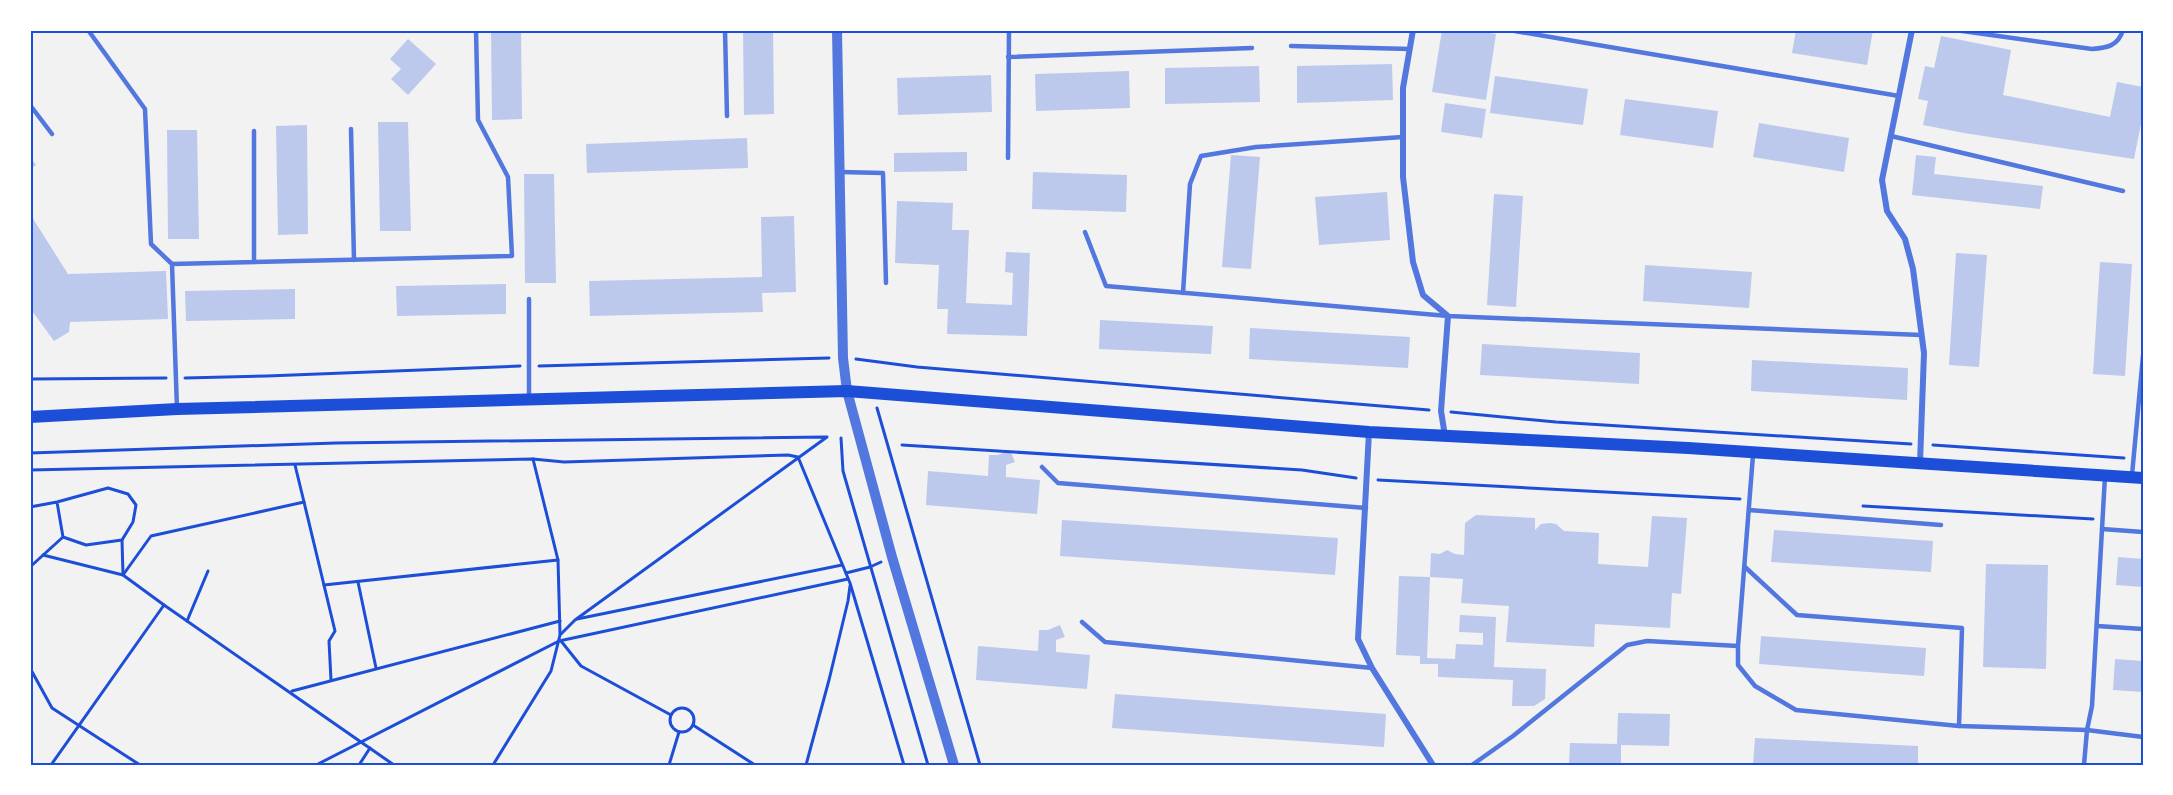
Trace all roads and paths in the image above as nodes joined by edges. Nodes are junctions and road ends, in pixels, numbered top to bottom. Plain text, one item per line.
1 (88, 30) edge
2 (476, 30) edge
3 (725, 30) edge
4 (837, 30) edge
5 (1009, 30) edge
6 (1413, 30) edge
7 (1509, 30) edge
8 (1912, 30) edge
9 (1955, 30) edge
10 (2124, 30) edge
11 (1291, 46) dead end
12 (1252, 48) dead end
13 (1410, 49) junction
14 (1008, 57) junction
15 (1899, 96) junction
16 (30, 105) edge
17 (727, 116) dead end
18 (351, 129) dead end
19 (254, 131) dead end
20 (52, 134) dead end
21 (1891, 136) junction
22 (1403, 137) junction
23 (1008, 158) dead end
24 (840, 172) junction
25 (2123, 191) dead end
26 (1084, 232) dead end
27 (354, 260) junction
28 (254, 262) junction
29 (172, 264) junction
30 (886, 283) dead end
31 (1183, 293) junction
32 (529, 299) dead end
33 (1448, 316) junction
34 (1921, 335) junction
35 (2143, 356) edge
36 (843, 358) junction
37 (529, 366) junction
38 (176, 378) junction
39 (30, 379) edge
40 (847, 391) junction
41 (873, 392) junction
42 (529, 399) junction
43 (177, 409) junction
44 (1441, 411) junction
45 (30, 412) edge
46 (30, 417) edge
47 (43, 418) junction
48 (1369, 432) junction
49 (1445, 436) junction
50 (841, 438) dead end
51 (1921, 444) junction
52 (902, 445) dead end
53 (1754, 452) junction
54 (30, 453) edge
55 (798, 458) junction
56 (533, 459) junction
57 (2133, 459) junction
58 (1920, 463) junction
59 (295, 465) junction
60 (1042, 467) dead end
61 (30, 470) edge
62 (2105, 476) junction
63 (2137, 478) edge
64 (1367, 479) junction
65 (1750, 500) junction
66 (57, 502) junction
67 (304, 502) junction
68 (1856, 506) dead end
69 (30, 507) edge
70 (1366, 508) junction
71 (1749, 510) junction
72 (2103, 519) junction
73 (1941, 525) dead end
74 (2102, 529) junction
75 (2143, 532) edge
76 (63, 537) junction
77 (122, 540) junction
78 (43, 555) junction
79 (892, 557) junction
80 (558, 560) junction
81 (842, 565) junction
82 (30, 567) edge
83 (870, 567) junction
84 (1745, 567) junction
85 (208, 571) dead end
86 (846, 573) junction
87 (123, 575) junction
88 (848, 579) junction
89 (358, 582) junction
90 (850, 583) junction
91 (324, 585) junction
92 (164, 605) junction
93 (574, 620) junction
94 (187, 621) junction
95 (560, 621) junction
96 (1082, 622) dead end
97 (2097, 626) junction
98 (2143, 629) edge
99 (560, 635) junction
100 (560, 641) junction
101 (1738, 646) junction
102 (30, 668) edge
103 (1372, 668) junction
104 (377, 669) junction
105 (331, 681) junction
106 (290, 692) junction
107 (671, 715) junction
108 (78, 725) junction
109 (693, 725) junction
110 (1959, 726) junction
111 (2086, 730) junction
112 (680, 732) junction
113 (2143, 737) edge
114 (362, 742) junction
115 (370, 748) junction
116 (51, 765) edge
117 (140, 765) edge
118 (316, 765) edge
119 (359, 765) edge
120 (394, 765) edge
121 (493, 765) edge
122 (669, 765) edge
123 (755, 765) edge
124 (806, 765) edge
125 (904, 765) edge
126 (928, 765) edge
127 (954, 765) edge
128 (980, 765) edge
129 (1433, 765) edge
130 (1472, 765) edge
131 (2084, 765) edge

1 - 29 lane
2 - 27 lane
3 - 17 lane
4 - 24 street
5 - 14 lane
6 - 13 street
7 - 15 lane
8 - 15 street
9 - 10 lane
11 - 13 lane
12 - 14 lane
13 - 22 street
14 - 23 lane
15 - 21 street
16 - 20 lane
18 - 27 lane
19 - 28 lane
21 - 25 lane
21 - 34 street
22 - 31 lane
22 - 33 street
24 - 30 lane
24 - 36 street
26 - 31 lane
27 - 28 lane
28 - 29 lane
29 - 38 lane
31 - 33 lane
32 - 37 lane
33 - 34 lane
33 - 44 street
34 - 51 street
35 - 57 lane
36 - 37 path
36 - 40 street
36 - 44 path
37 - 38 path
37 - 42 lane
38 - 39 path
38 - 43 lane
40 - 41 main road
40 - 42 main road
40 - 79 street
41 - 48 main road
41 - 128 path
42 - 43 main road
43 - 47 main road
44 - 49 street
44 - 51 path
45 - 47 main road
46 - 47 main road
48 - 49 main road
48 - 64 street
49 - 53 main road
50 - 83 path
51 - 57 path
51 - 58 street
52 - 64 path
53 - 58 main road
53 - 65 lane
54 - 55 path
55 - 56 path
55 - 81 path
55 - 93 path
56 - 59 path
56 - 80 path
57 - 63 lane
58 - 62 main road
59 - 61 path
59 - 67 path
60 - 70 lane
62 - 63 main road
62 - 72 lane
64 - 65 path
64 - 70 street
65 - 71 lane
66 - 69 path
66 - 76 path
66 - 77 path
67 - 87 path
67 - 91 path
68 - 72 path
70 - 103 street
71 - 73 lane
71 - 84 lane
72 - 74 lane
74 - 75 lane
74 - 97 lane
76 - 77 path
76 - 78 path
77 - 87 path
78 - 82 path
78 - 87 path
79 - 83 path
79 - 127 street
80 - 89 path
80 - 95 path
81 - 86 path
81 - 93 path
83 - 86 path
83 - 126 path
84 - 101 lane
84 - 110 lane
85 - 94 path
86 - 88 path
87 - 92 path
88 - 90 path
88 - 100 path
89 - 91 path
89 - 104 path
90 - 124 path
90 - 125 path
91 - 105 path
92 - 94 path
92 - 108 path
93 - 99 path
94 - 106 path
95 - 99 path
95 - 104 path
96 - 103 lane
97 - 98 lane
97 - 111 lane
99 - 100 path
100 - 107 path
100 - 114 path
100 - 121 path
101 - 110 lane
101 - 130 lane
102 - 108 path
103 - 129 street
104 - 105 path
105 - 106 path
106 - 114 path
107 - 109 path
107 - 112 path
108 - 116 path
108 - 117 path
109 - 112 path
109 - 123 path
110 - 111 lane
111 - 113 lane
111 - 131 lane
112 - 122 path
114 - 115 path
114 - 118 path
115 - 119 path
115 - 120 path

